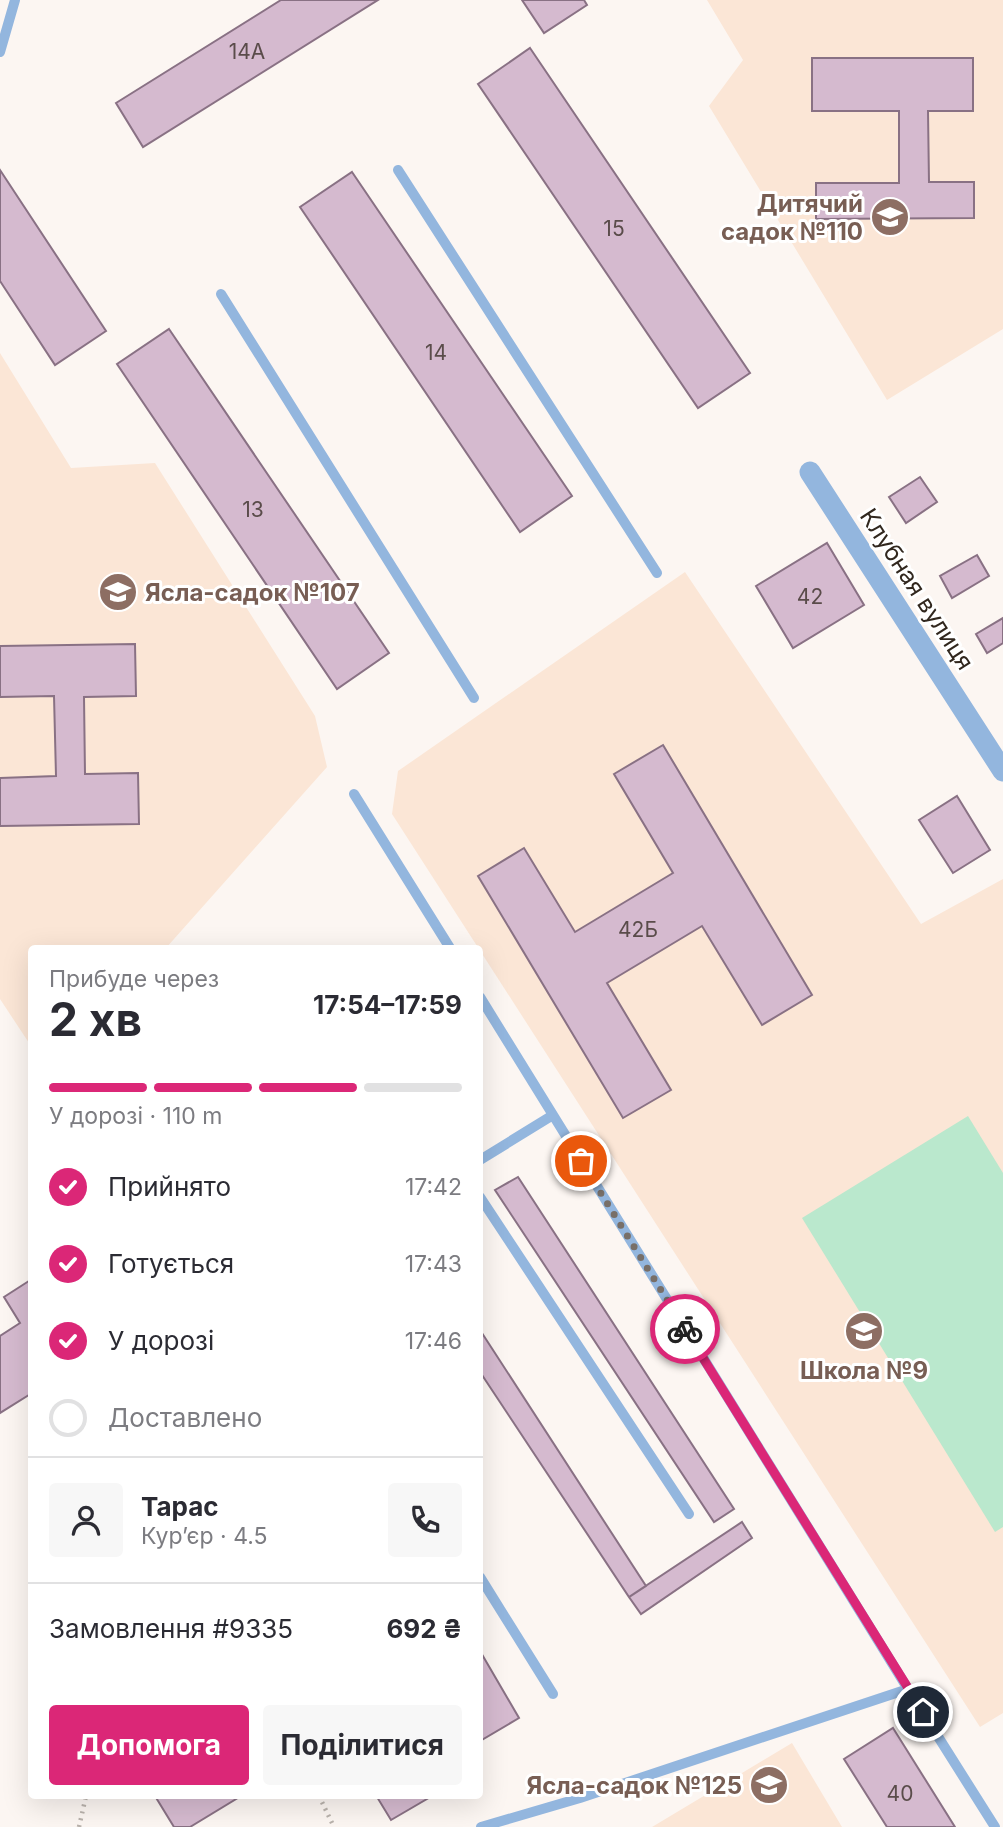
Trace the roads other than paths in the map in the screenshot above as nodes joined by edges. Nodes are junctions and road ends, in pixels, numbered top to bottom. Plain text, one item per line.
1 (15, 0) edge
2 (0, 52) edge
3 (398, 170) dead end
4 (220, 295) dead end
5 (810, 472) dead end
6 (657, 573) dead end
7 (474, 698) dead end
8 (1003, 771) edge
9 (354, 794) dead end
10 (448, 945) edge
11 (483, 1002) edge
12 (553, 1115) junction
13 (483, 1158) edge
14 (483, 1202) edge
15 (689, 1514) dead end
16 (483, 1582) edge
17 (908, 1689) junction
18 (554, 1694) dead end
19 (481, 1827) edge
20 (995, 1827) edge

1 - 2 lane
3 - 6 lane
4 - 7 lane
5 - 8 street, Клубная вулиця
9 - 10 lane
11 - 12 lane
12 - 13 lane
12 - 17 lane
14 - 15 lane
16 - 18 lane
17 - 19 lane
17 - 20 lane

